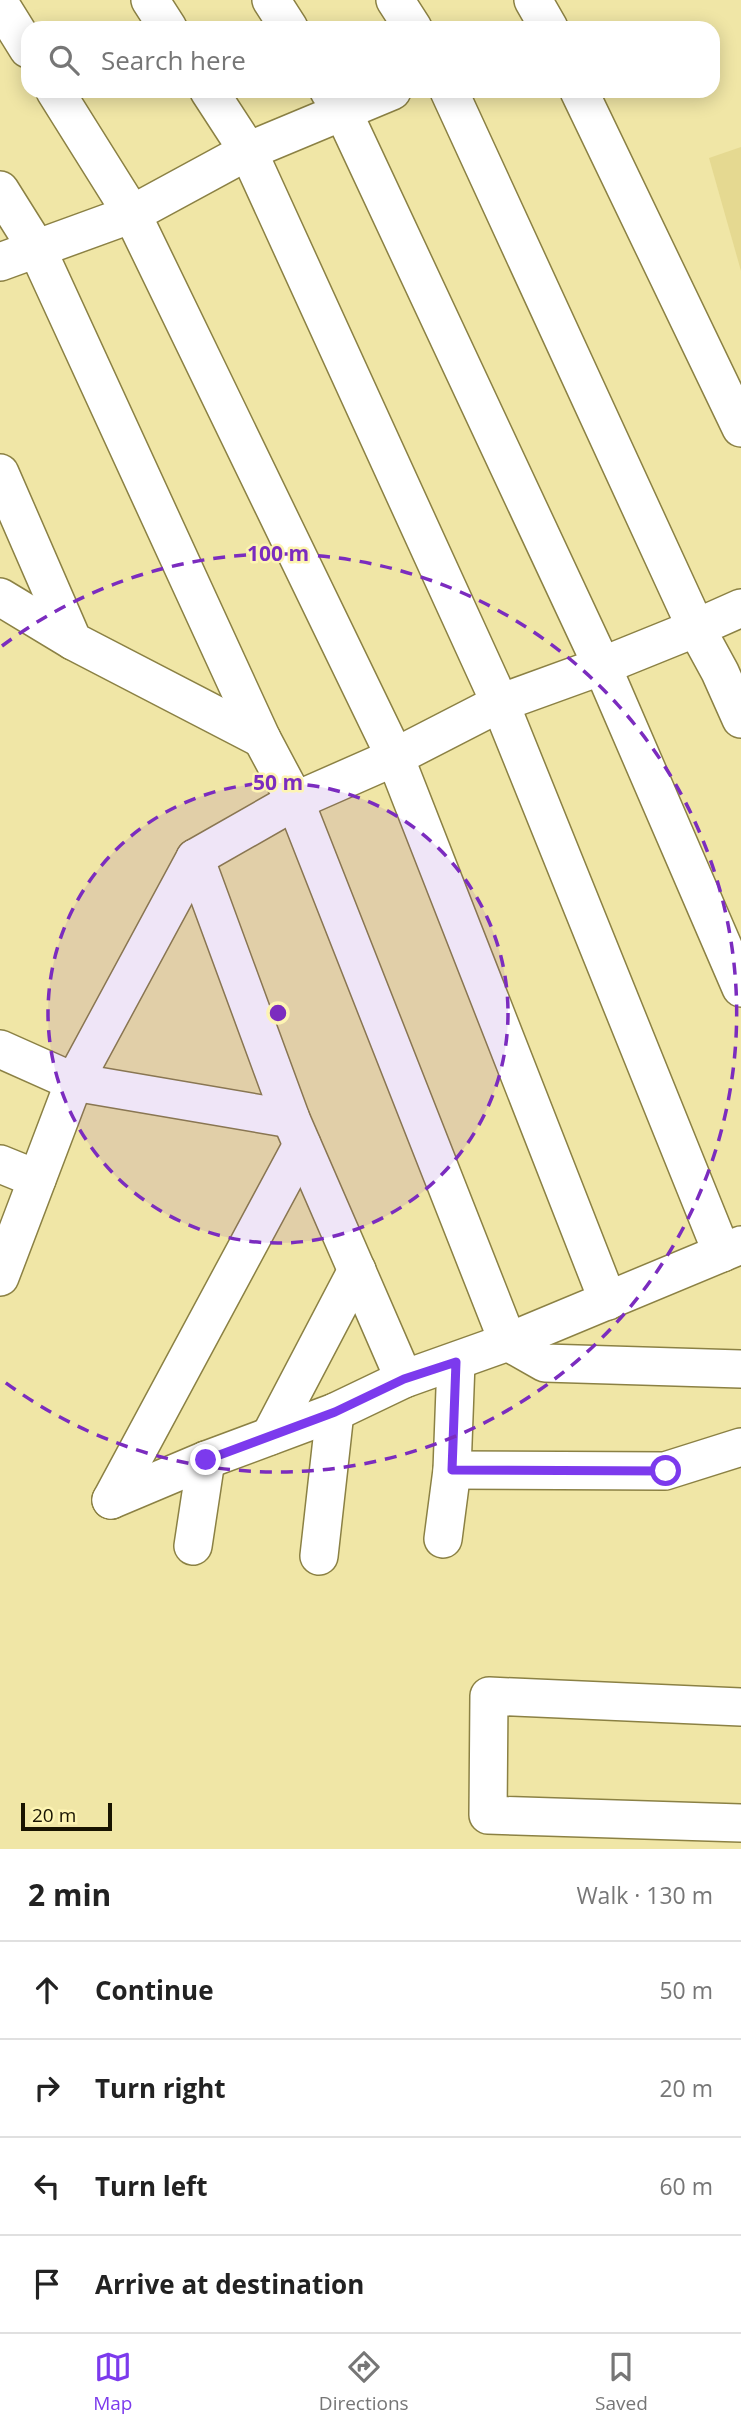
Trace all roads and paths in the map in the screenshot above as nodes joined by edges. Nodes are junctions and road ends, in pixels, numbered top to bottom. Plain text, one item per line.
1 (150, 0) edge
2 (271, 0) edge
3 (395, 0) edge
4 (0, 4) edge
5 (164, 21) edge
6 (284, 21) edge
7 (408, 21) edge
8 (21, 38) edge
9 (59, 98) edge
10 (214, 98) edge
11 (356, 98) edge
12 (452, 98) edge
13 (582, 98) edge
14 (336, 102) edge
15 (248, 151) junction
16 (0, 190) edge
17 (132, 214) junction
18 (37, 249) junction
19 (0, 262) edge
20 (741, 428) edge
21 (0, 472) edge
22 (0, 597) edge
23 (741, 608) edge
24 (696, 628) junction
25 (73, 641) junction
26 (602, 666) junction
27 (500, 703) junction
28 (741, 719) edge
29 (261, 739) junction
30 (395, 757) junction
31 (295, 801) junction
32 (195, 858) junction
33 (741, 988) edge
34 (0, 1049) edge
35 (74, 1082) junction
36 (297, 1132) junction
37 (0, 1164) edge
38 (37, 1179) junction
39 (732, 1249) edge
40 (357, 1270) junction
41 (0, 1277) edge
42 (608, 1301) junction
43 (508, 1342) junction
44 (456, 1362) junction
45 (741, 1369) edge
46 (404, 1379) junction
47 (335, 1412) junction
48 (270, 1436) junction
49 (741, 1447) edge
50 (206, 1460) junction
51 (452, 1470) junction
52 (443, 1539) dead end
53 (193, 1546) dead end
54 (319, 1556) dead end
55 (741, 1707) edge
56 (741, 1823) edge

1 - 5 street
2 - 6 street
3 - 7 street
4 - 8 street
9 - 17 street
10 - 15 street
11 - 14 street
12 - 24 street
13 - 20 street
14 - 15 street
14 - 26 street
15 - 17 street
15 - 27 street
16 - 18 street
17 - 18 street
17 - 30 street
18 - 19 street
18 - 29 street
21 - 25 street
22 - 25 street
23 - 24 street
24 - 26 street
24 - 28 street
25 - 29 street
26 - 27 street
26 - 33 street
27 - 30 street
27 - 39 street
29 - 31 street
30 - 31 street
30 - 42 street
31 - 32 street
31 - 43 street
32 - 35 street
32 - 36 street
34 - 35 street
35 - 36 street
35 - 38 street
36 - 40 street
36 - 50 street
37 - 38 street
38 - 41 street
39 - 42 street
40 - 46 street
40 - 48 street
42 - 43 street
43 - 44 street
43 - 45 street
44 - 46 street
44 - 51 street
46 - 47 street
47 - 48 street
47 - 54 street
48 - 50 street
49 - 51 street
50 - 53 street
51 - 52 street
55 - 56 street

